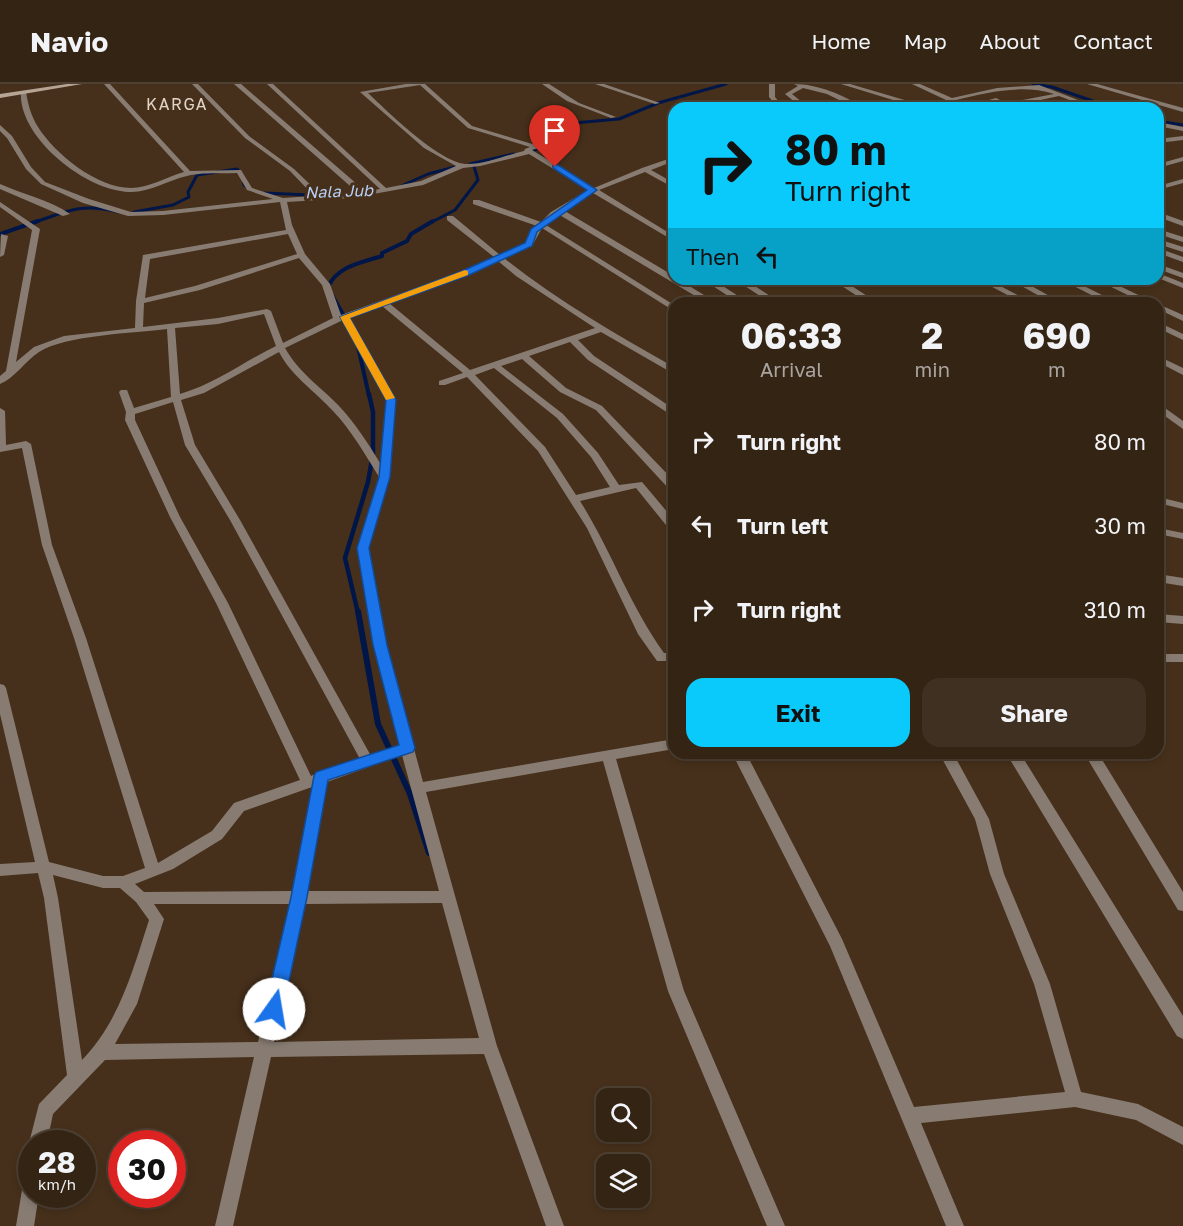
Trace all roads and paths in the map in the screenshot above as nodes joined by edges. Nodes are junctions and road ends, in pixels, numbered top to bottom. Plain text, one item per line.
1 (25, 84) edge
2 (79, 84) edge
3 (107, 84) edge
4 (195, 84) edge
5 (237, 84) edge
6 (270, 84) edge
7 (420, 84) edge
8 (545, 84) edge
9 (598, 84) edge
10 (772, 84) edge
11 (844, 84) edge
12 (915, 84) edge
13 (1090, 84) edge
14 (69, 85) edge
15 (800, 85) edge
16 (27, 92) junction
17 (1059, 95) junction
18 (0, 96) edge
19 (952, 100) junction
20 (776, 102) edge
21 (798, 102) edge
22 (848, 102) edge
23 (905, 102) edge
24 (944, 102) edge
25 (1027, 102) edge
26 (1079, 102) edge
27 (1154, 102) edge
28 (657, 103) dead end
29 (1164, 105) edge
30 (1183, 110) edge
31 (300, 114) junction
32 (613, 117) dead end
33 (277, 118) junction
34 (1164, 125) edge
35 (0, 128) edge
36 (1183, 129) edge
37 (1183, 138) edge
38 (1164, 140) edge
39 (529, 152) junction
40 (1183, 159) edge
41 (668, 161) edge
42 (1164, 164) edge
43 (463, 165) junction
44 (644, 169) junction
45 (188, 173) junction
46 (1183, 181) edge
47 (668, 183) edge
48 (0, 186) edge
49 (1164, 186) edge
50 (385, 190) junction
51 (593, 190) junction
52 (364, 194) junction
53 (321, 199) junction
54 (282, 200) junction
55 (476, 202) dead end
56 (0, 204) edge
57 (559, 211) junction
58 (66, 214) dead end
59 (1164, 216) edge
60 (450, 218) dead end
61 (1183, 224) edge
62 (542, 225) junction
63 (1164, 230) edge
64 (291, 231) junction
65 (1164, 234) edge
66 (668, 235) edge
67 (4, 236) dead end
68 (1183, 240) edge
69 (1164, 243) edge
70 (1183, 250) edge
71 (1164, 252) edge
72 (0, 255) edge
73 (301, 255) junction
74 (501, 257) junction
75 (1183, 260) edge
76 (1164, 268) edge
77 (668, 276) edge
78 (1183, 276) edge
79 (1164, 278) edge
80 (683, 285) edge
81 (716, 285) edge
82 (748, 285) edge
83 (845, 285) edge
84 (993, 285) edge
85 (1024, 285) edge
86 (1076, 285) edge
87 (1112, 285) edge
88 (1183, 286) edge
89 (703, 297) edge
90 (735, 297) edge
91 (767, 297) edge
92 (864, 297) edge
93 (1017, 297) edge
94 (1047, 297) edge
95 (1101, 297) edge
96 (1138, 297) edge
97 (140, 301) junction
98 (384, 303) junction
99 (668, 305) edge
100 (1164, 309) edge
101 (341, 318) junction
102 (1183, 318) edge
103 (171, 326) junction
104 (1164, 328) edge
105 (601, 329) junction
106 (140, 330) junction
107 (1183, 337) edge
108 (572, 339) junction
109 (280, 347) junction
110 (524, 356) junction
111 (1164, 362) edge
112 (495, 365) junction
113 (668, 368) edge
114 (1183, 372) edge
115 (10, 373) junction
116 (469, 374) junction
117 (0, 381) edge
118 (442, 383) dead end
119 (124, 392) dead end
120 (177, 398) junction
121 (668, 410) edge
122 (0, 411) edge
123 (1164, 411) edge
124 (131, 412) junction
125 (1183, 426) edge
126 (384, 477) junction
127 (668, 482) edge
128 (616, 489) junction
129 (574, 500) junction
130 (1164, 502) edge
131 (1183, 506) edge
132 (668, 521) edge
133 (1164, 532) edge
134 (1183, 536) edge
135 (1164, 579) edge
136 (1183, 582) edge
137 (1164, 618) edge
138 (1183, 620) edge
139 (668, 657) edge
140 (1164, 658) edge
141 (1183, 658) edge
142 (0, 688) edge
143 (405, 741) junction
144 (668, 745) edge
145 (608, 755) junction
146 (742, 759) edge
147 (949, 759) edge
148 (1016, 759) edge
149 (1095, 759) edge
150 (367, 761) junction
151 (314, 779) junction
152 (420, 788) junction
153 (44, 867) junction
154 (0, 870) edge
155 (153, 871) junction
156 (123, 882) junction
157 (299, 897) junction
158 (449, 897) junction
159 (141, 898) junction
160 (1183, 905) edge
161 (1183, 1031) edge
162 (489, 1046) junction
163 (265, 1048) junction
164 (101, 1052) junction
165 (76, 1078) junction
166 (1075, 1099) junction
167 (909, 1116) junction
168 (41, 1130) edge
169 (1183, 1136) edge
170 (28, 1208) edge
171 (25, 1226) edge
172 (224, 1226) edge
173 (555, 1226) edge
174 (776, 1226) edge
175 (955, 1226) edge

1 - 16 street
2 - 14 street
3 - 45 street
4 - 53 street
5 - 33 street
6 - 31 street
7 - 39 street
7 - 43 street
8 - 32 street
9 - 28 street
10 - 20 street
11 - 23 street
12 - 19 street
13 - 27 street
14 - 16 street
15 - 21 street
15 - 22 street
16 - 18 street
16 - 45 street
17 - 19 street
17 - 25 street
17 - 26 street
19 - 24 street
29 - 30 street
31 - 33 street
31 - 50 street
33 - 52 street
34 - 36 street
35 - 54 street
37 - 38 street
39 - 43 street
39 - 51 street
40 - 42 street
41 - 44 street
43 - 50 street
44 - 47 street
44 - 51 street
45 - 54 street
46 - 49 street
48 - 58 street
50 - 52 street
51 - 57 street
51 - 66 street
52 - 53 street
53 - 54 street
54 - 64 street
55 - 62 street
56 - 115 street
57 - 62 street
57 - 77 street
59 - 61 street
60 - 74 street
61 - 63 street
62 - 74 street
62 - 99 street
64 - 73 street
64 - 97 street
65 - 68 street
67 - 72 street
69 - 70 street
71 - 75 street
73 - 97 street
73 - 101 street
74 - 98 street
74 - 105 street
76 - 78 street
79 - 88 street
80 - 89 street
81 - 90 street
82 - 91 street
83 - 92 street
84 - 93 street
85 - 94 street
86 - 95 street
87 - 96 street
97 - 106 street
98 - 101 street
98 - 116 street
100 - 102 street
101 - 109 street
101 - 126 street
103 - 106 street
103 - 109 street
103 - 120 street
104 - 107 street
105 - 108 street
105 - 113 street
106 - 115 street
108 - 110 street
108 - 121 street
109 - 120 street
109 - 126 street
110 - 112 street
110 - 127 street
111 - 114 street
112 - 116 street
112 - 128 street
115 - 117 street
116 - 118 street
116 - 129 street
119 - 124 street
120 - 124 street
120 - 150 street
122 - 155 street
123 - 125 street
124 - 151 street
126 - 143 street
128 - 129 street
128 - 132 street
129 - 139 street
130 - 131 street
133 - 134 street
135 - 136 street
137 - 138 street
140 - 141 street
142 - 153 street
143 - 150 street
143 - 152 street
144 - 145 street
145 - 152 street
145 - 174 street
146 - 167 street
147 - 166 street
148 - 161 street
149 - 160 street
150 - 151 street
151 - 155 street
151 - 157 street
152 - 158 street
153 - 154 street
153 - 156 street
153 - 165 street
155 - 156 street
156 - 159 street
157 - 158 street
157 - 159 street
157 - 163 street
158 - 162 street
159 - 164 street
162 - 163 street
162 - 173 street
163 - 164 street
163 - 172 street
164 - 165 street
165 - 168 street
166 - 167 street
166 - 169 street
167 - 175 street
170 - 171 street

